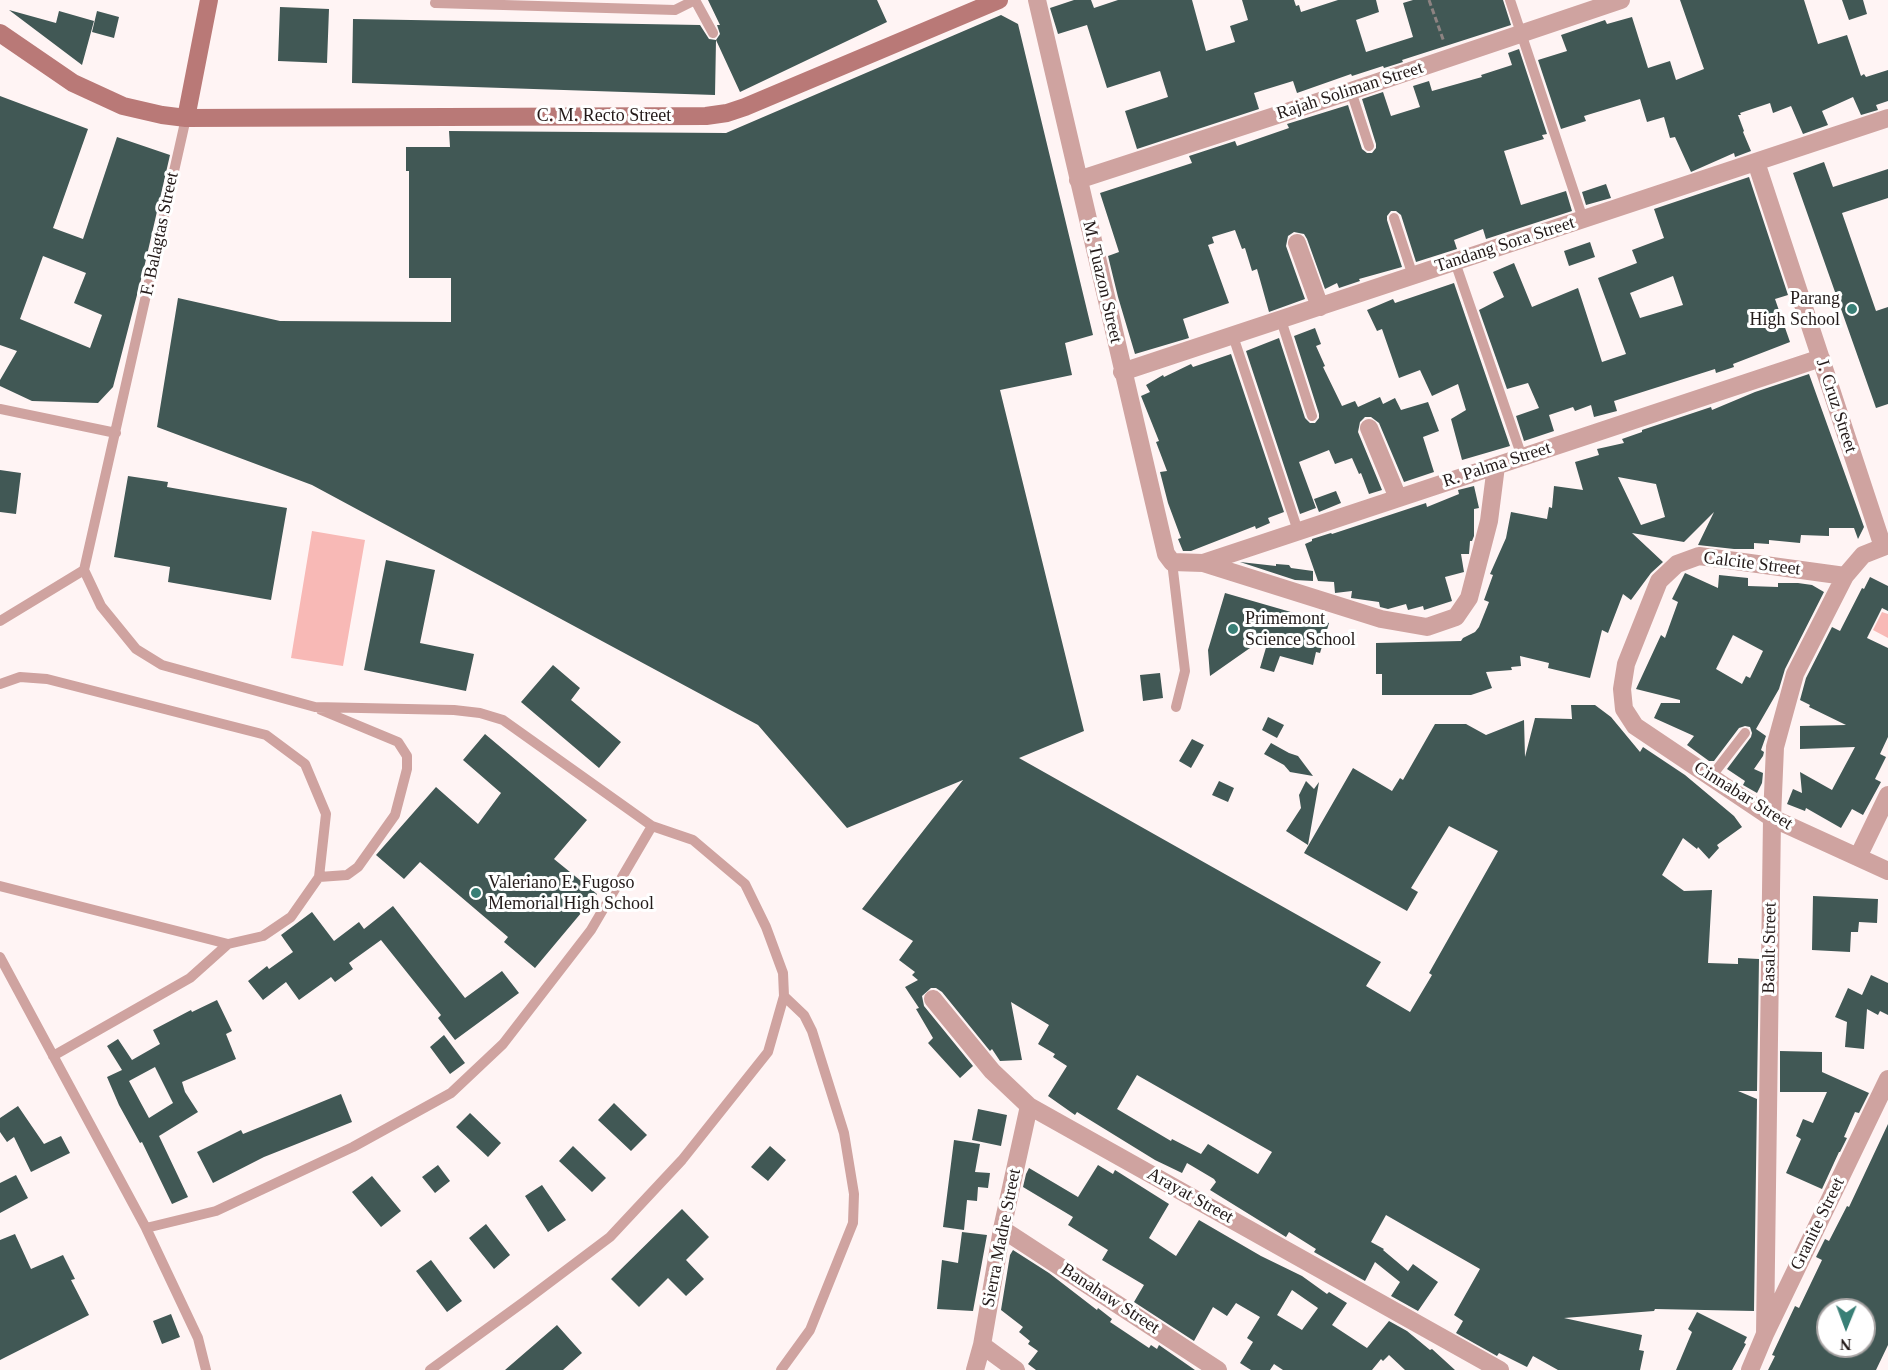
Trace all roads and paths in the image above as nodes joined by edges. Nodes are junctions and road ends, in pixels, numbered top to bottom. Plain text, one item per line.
1 (209, 0) edge
2 (435, 0) edge
3 (695, 0) edge
4 (999, 0) edge
5 (1037, 0) edge
6 (1429, 0) edge
7 (1510, 0) edge
8 (1621, 0) edge
9 (0, 33) edge
10 (713, 33) dead end
11 (1522, 33) junction
12 (1450, 57) junction
13 (1351, 91) junction
14 (186, 118) junction
15 (1888, 118) edge
16 (1370, 146) dead end
17 (1756, 162) junction
18 (1078, 180) junction
19 (1394, 218) dead end
20 (1583, 219) junction
21 (1297, 243) dead end
22 (1455, 262) junction
23 (1413, 276) junction
24 (1320, 307) junction
25 (1281, 320) junction
26 (1233, 336) junction
27 (1821, 358) junction
28 (1122, 372) junction
29 (0, 409) edge
30 (1312, 416) dead end
31 (1370, 428) dead end
32 (117, 433) junction
33 (1522, 457) junction
34 (1496, 466) junction
35 (1398, 498) junction
36 (1299, 531) junction
37 (1885, 546) edge
38 (1172, 562) junction
39 (1203, 563) junction
40 (84, 570) junction
41 (1845, 576) junction
42 (0, 621) edge
43 (0, 684) edge
44 (315, 707) junction
45 (1176, 707) dead end
46 (1635, 726) joint
47 (1745, 733) dead end
48 (1711, 777) junction
49 (1888, 795) edge
50 (1772, 818) junction
51 (652, 826) junction
52 (1858, 857) junction
53 (1888, 871) edge
54 (319, 877) junction
55 (0, 886) edge
56 (228, 944) junction
57 (0, 957) edge
58 (784, 996) junction
59 (933, 999) dead end
60 (53, 1056) junction
61 (1888, 1079) edge
62 (1029, 1106) junction
63 (146, 1228) junction
64 (1002, 1229) junction
65 (1765, 1334) junction
66 (982, 1345) junction
67 (1470, 1364) edge
68 (206, 1370) edge
69 (430, 1370) edge
70 (781, 1370) edge
71 (975, 1370) edge
72 (1016, 1370) edge
73 (1218, 1370) edge
74 (1500, 1370) edge
75 (1750, 1370) edge

1 - 14 street, F. Balagtas Street
2 - 3 lane
3 - 10 lane
4 - 14 street, C. M. Recto Street
5 - 18 street, M. Tuazon Street
6 - 12 path
7 - 11 lane
8 - 11 street, Rajah Soliman Street
9 - 14 street, C. M. Recto Street
11 - 12 street, Rajah Soliman Street
11 - 20 lane
12 - 13 street, Rajah Soliman Street
13 - 16 lane
13 - 18 street, Rajah Soliman Street
14 - 32 lane, F. Balagtas Street
15 - 17 street, Tandang Sora Street
17 - 20 street, Tandang Sora Street
17 - 27 street, J. Cruz Street
18 - 28 street, M. Tuazon Street
19 - 23 lane
20 - 22 street, Tandang Sora Street
21 - 24 street
22 - 23 street, Tandang Sora Street
22 - 33 lane
23 - 24 street, Tandang Sora Street
24 - 25 street, Tandang Sora Street
25 - 26 street, Tandang Sora Street
25 - 30 lane
26 - 28 street, Tandang Sora Street
26 - 36 lane
27 - 33 street, R. Palma Street
27 - 37 street, J. Cruz Street
28 - 38 street, M. Tuazon Street
29 - 32 lane
31 - 35 street
32 - 40 lane, F. Balagtas Street
33 - 34 street, R. Palma Street
34 - 35 street, R. Palma Street
34 - 39 street
35 - 36 street, R. Palma Street
36 - 39 street, R. Palma Street
37 - 41 street
38 - 39 street, R. Palma Street
38 - 45 lane
40 - 42 lane
40 - 44 lane
41 - 46 street, Calcite Street
41 - 50 street, Basalt Street
43 - 54 lane
44 - 51 lane
44 - 54 lane
46 - 48 street, Cinnabar Street
47 - 48 lane
48 - 50 street, Cinnabar Street
49 - 52 street
50 - 52 street, Cinnabar Street
50 - 65 street, Basalt Street
51 - 58 lane
51 - 63 lane
52 - 53 street, Cinnabar Street
54 - 56 lane
55 - 56 lane
56 - 60 lane
57 - 60 lane
58 - 69 lane
58 - 70 lane
59 - 62 street, Arayat Street
60 - 63 lane
61 - 65 street, Granite Street
62 - 64 street, Sierra Madre Street
62 - 67 street, Arayat Street
63 - 68 lane
64 - 66 street, Sierra Madre Street
64 - 73 street, Banahaw Street
65 - 75 street, Granite Street
66 - 71 street, Sierra Madre Street
66 - 72 street
67 - 74 street, Arayat Street

